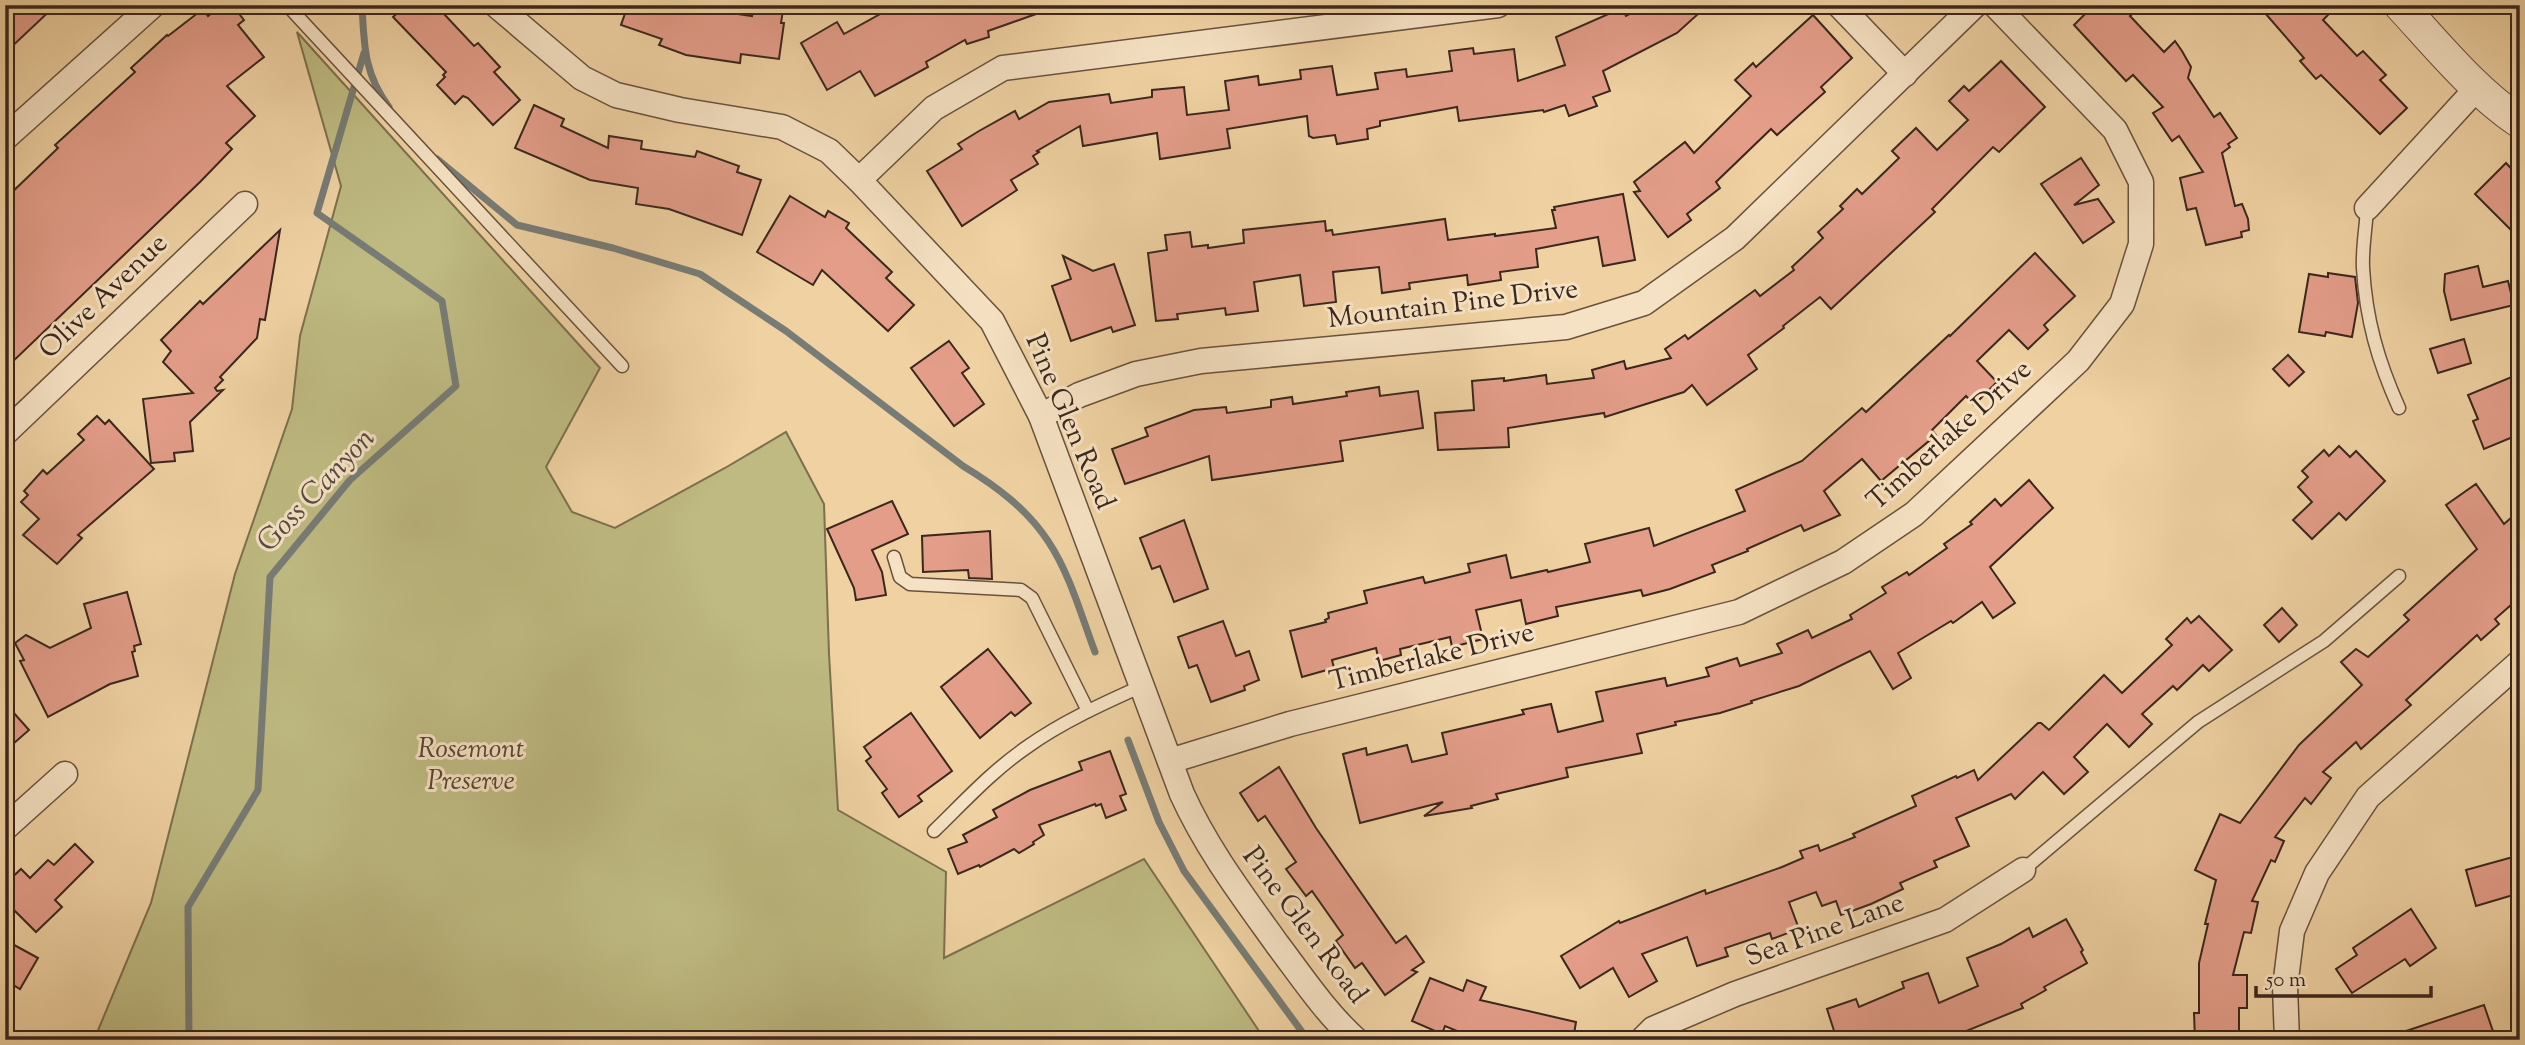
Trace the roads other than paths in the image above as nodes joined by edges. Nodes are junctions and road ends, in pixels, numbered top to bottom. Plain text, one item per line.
1 (153, 5) edge
2 (287, 5) edge
3 (496, 5) edge
4 (1499, 5) edge
5 (1839, 5) edge
6 (1975, 5) edge
7 (1995, 5) edge
8 (2400, 5) edge
9 (1905, 74) junction
10 (2477, 88) junction
11 (2520, 122) edge
12 (5, 138) edge
13 (859, 180) junction
14 (245, 204) dead end
15 (2367, 208) joint
16 (622, 366) dead end
17 (2399, 408) dead end
18 (1041, 416) junction
19 (5, 433) edge
20 (894, 557) dead end
21 (2399, 576) dead end
22 (2520, 662) edge
23 (1142, 686) junction
24 (1088, 711) junction
25 (1170, 761) junction
26 (65, 774) dead end
27 (5, 828) edge
28 (934, 831) dead end
29 (2023, 870) joint
30 (1356, 1040) edge
31 (1642, 1040) edge
32 (2287, 1040) edge

1 - 12 street
2 - 16 lane
3 - 13 street, Pine Glen Road
4 - 13 street
5 - 9 street
6 - 9 street, Mountain Pine Drive
7 - 25 street, Timberlake Drive
8 - 10 street
9 - 18 street, Mountain Pine Drive
10 - 11 street
10 - 15 street
13 - 18 street, Pine Glen Road
14 - 19 street, Olive Avenue
15 - 17 lane
18 - 23 street, Pine Glen Road
20 - 24 lane
21 - 29 lane
22 - 32 street
23 - 24 lane
23 - 25 street, Pine Glen Road
24 - 28 lane
25 - 30 street, Pine Glen Road
26 - 27 street
29 - 31 street, Sea Pine Lane

